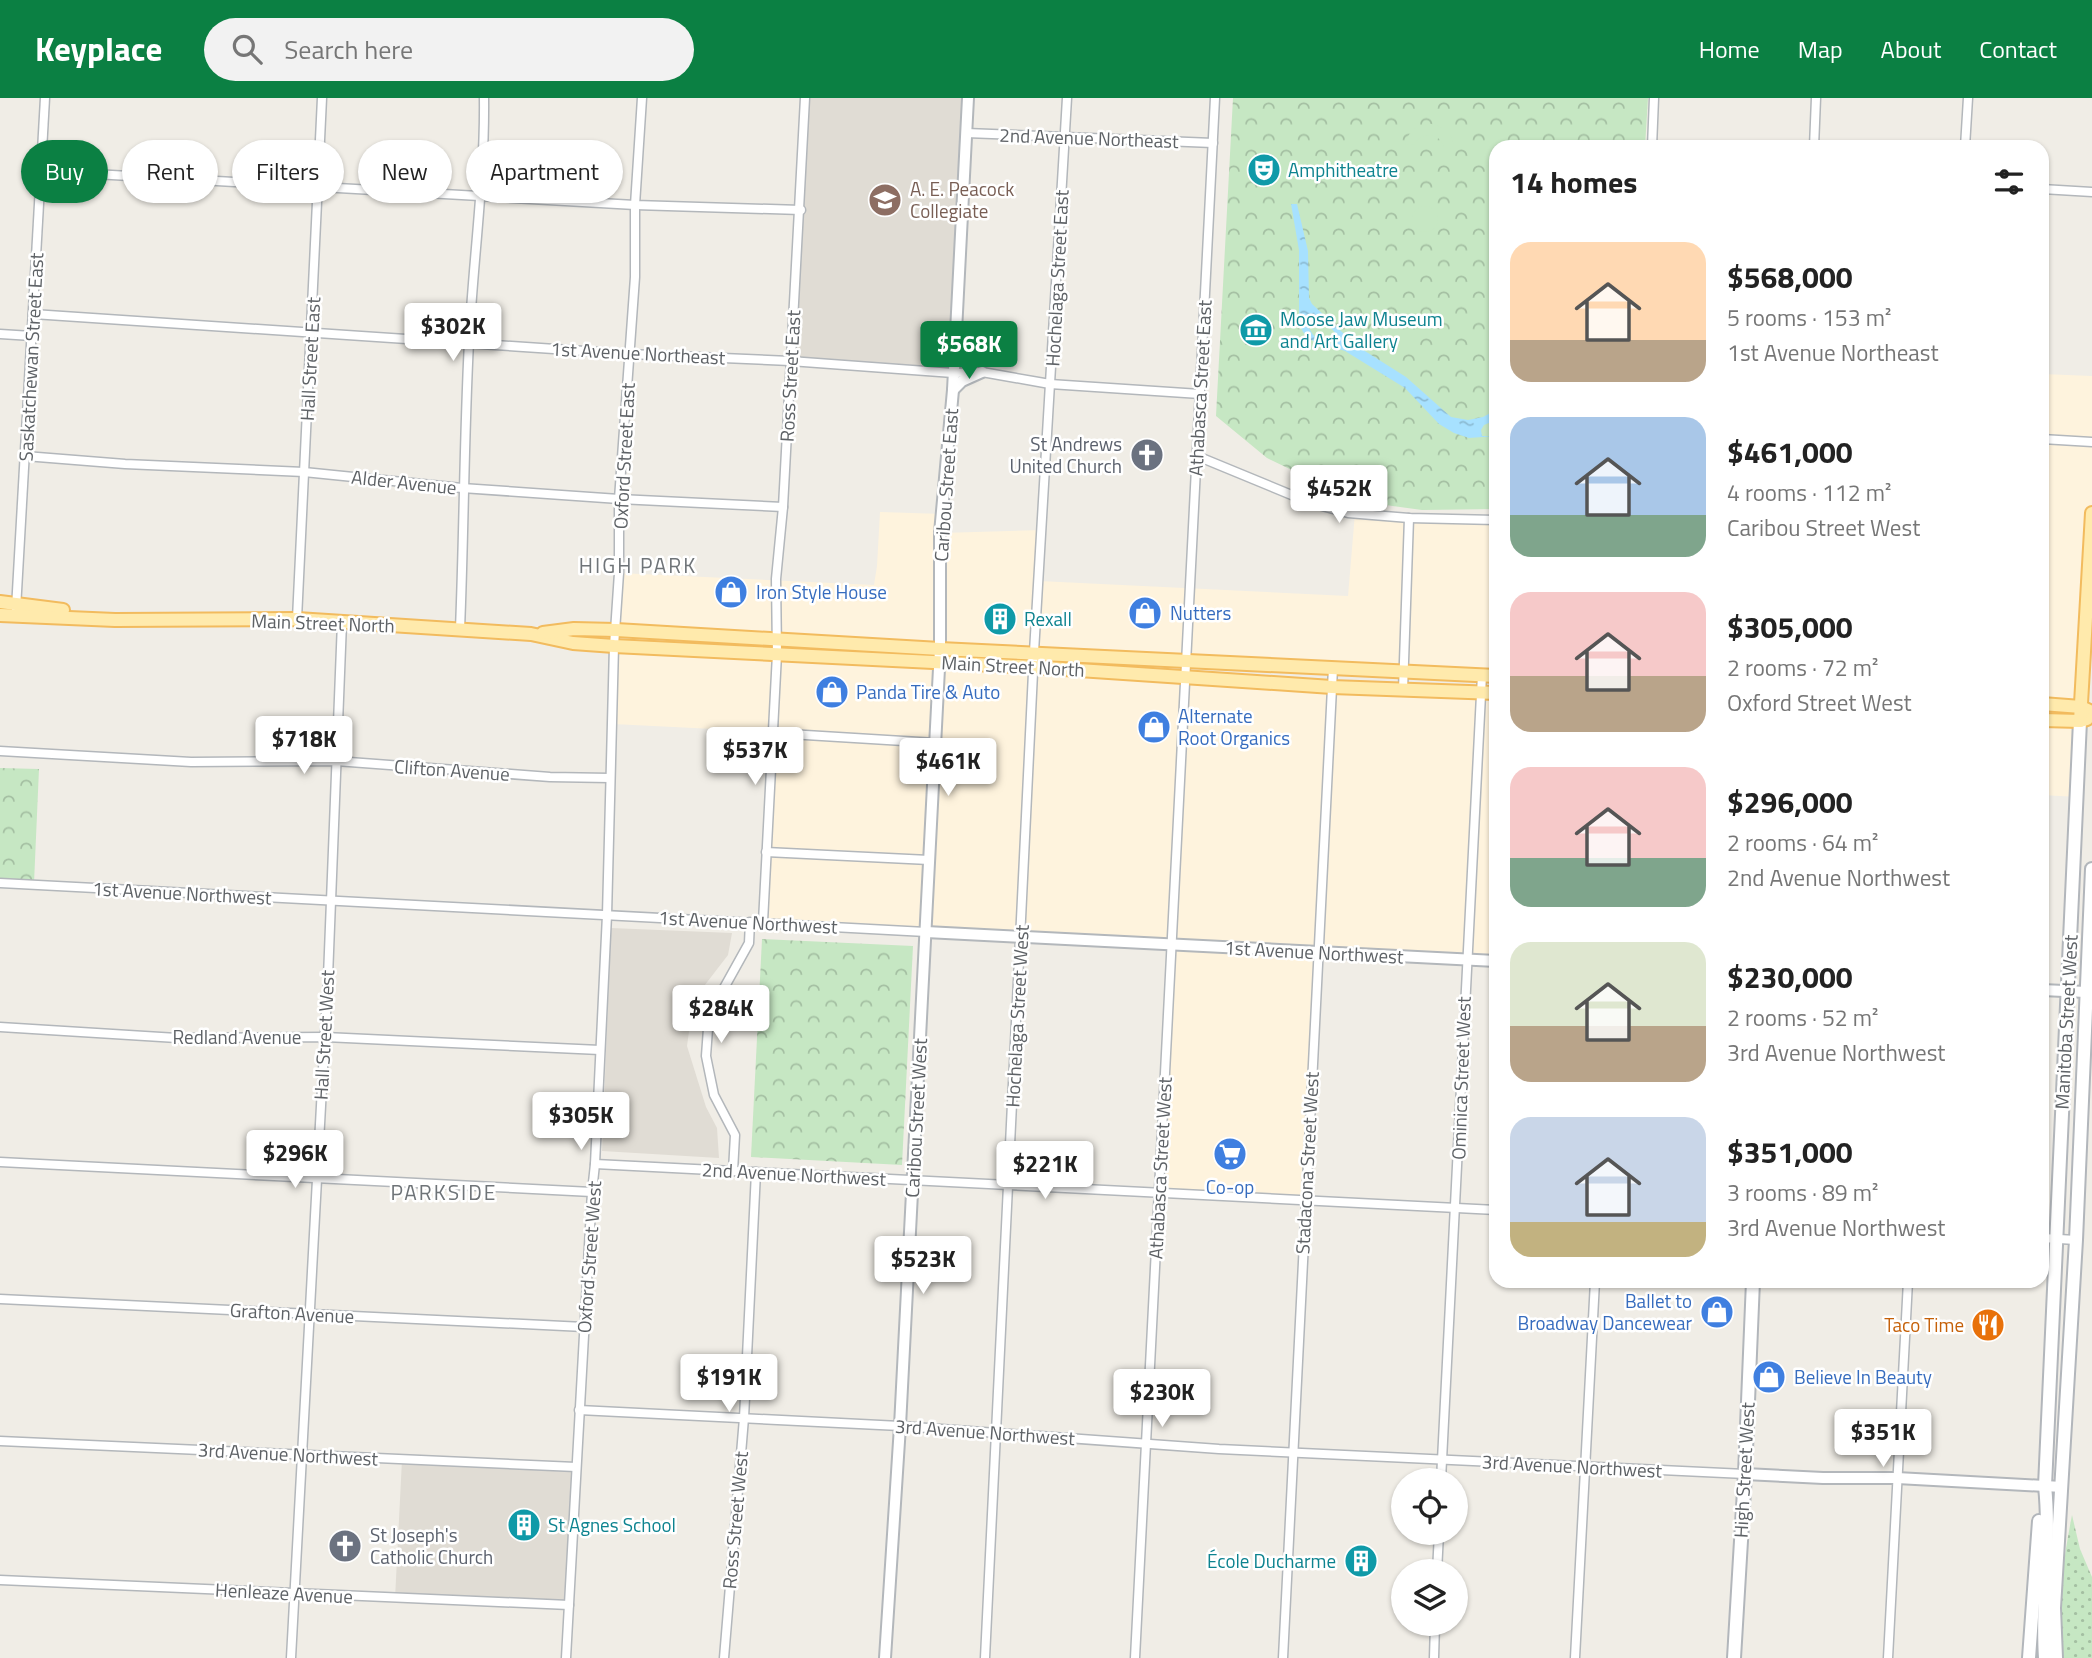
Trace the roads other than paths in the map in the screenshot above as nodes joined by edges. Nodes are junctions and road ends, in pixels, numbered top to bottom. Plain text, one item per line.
1 (45, 98) edge
2 (322, 98) edge
3 (484, 98) edge
4 (642, 98) edge
5 (806, 98) edge
6 (968, 98) edge
7 (1067, 98) edge
8 (1215, 98) edge
9 (1654, 98) edge
10 (1816, 98) edge
11 (1968, 98) edge
12 (966, 133) junction
13 (1065, 139) junction
14 (43, 140) edge
15 (320, 140) edge
16 (482, 140) edge
17 (1652, 140) edge
18 (1814, 140) edge
19 (1965, 140) edge
20 (1213, 143) junction
21 (108, 175) edge
22 (232, 181) edge
23 (344, 188) edge
24 (2049, 189) edge
25 (2092, 191) edge
26 (466, 195) edge
27 (40, 203) edge
28 (316, 203) edge
29 (478, 203) edge
30 (600, 203) edge
31 (635, 205) junction
32 (801, 210) junction
33 (33, 314) junction
34 (311, 333) junction
35 (0, 334) edge
36 (32, 336) junction
37 (468, 343) junction
38 (629, 354) junction
39 (790, 360) junction
40 (982, 372) junction
41 (953, 373) junction
42 (1050, 384) junction
43 (953, 390) junction
44 (1200, 394) junction
45 (2049, 439) edge
46 (2092, 442) edge
47 (25, 456) junction
48 (1196, 456) junction
49 (304, 472) junction
50 (462, 488) junction
51 (619, 499) junction
52 (783, 507) junction
53 (2092, 513) edge
54 (1409, 518) junction
55 (1489, 520) edge
56 (0, 602) edge
57 (16, 610) junction
58 (0, 615) edge
59 (297, 619) junction
60 (342, 622) junction
61 (460, 629) junction
62 (616, 630) junction
63 (531, 634) junction
64 (776, 639) junction
65 (614, 646) junction
66 (1034, 652) junction
67 (777, 654) junction
68 (940, 656) junction
69 (1186, 660) junction
70 (1034, 667) junction
71 (1333, 668) junction
72 (1403, 671) junction
73 (1482, 676) junction
74 (1489, 676) edge
75 (1185, 677) junction
76 (1332, 687) junction
77 (1402, 690) junction
78 (1481, 692) junction
79 (1489, 693) edge
80 (2049, 705) edge
81 (2087, 709) edge
82 (2049, 720) edge
83 (2086, 720) edge
84 (773, 733) junction
85 (936, 743) junction
86 (0, 751) edge
87 (336, 761) junction
88 (610, 778) junction
89 (766, 852) junction
90 (929, 860) junction
91 (2092, 869) edge
92 (0, 883) edge
93 (331, 901) junction
94 (607, 915) junction
95 (750, 922) junction
96 (763, 922) junction
97 (926, 932) junction
98 (1020, 937) junction
99 (1171, 944) junction
100 (1317, 952) junction
101 (1466, 960) junction
102 (1489, 961) edge
103 (2049, 990) edge
104 (2067, 991) junction
105 (2085, 992) junction
106 (0, 1027) edge
107 (325, 1037) junction
108 (600, 1050) junction
109 (0, 1162) edge
110 (595, 1164) junction
111 (733, 1171) junction
112 (756, 1172) junction
113 (316, 1176) junction
114 (913, 1180) junction
115 (1009, 1185) junction
116 (592, 1192) junction
117 (1159, 1193) junction
118 (1305, 1200) junction
119 (1456, 1208) junction
120 (1489, 1210) edge
121 (2049, 1238) edge
122 (2056, 1239) junction
123 (2076, 1240) junction
124 (1595, 1288) edge
125 (1752, 1288) edge
126 (1908, 1288) edge
127 (0, 1299) edge
128 (310, 1314) junction
129 (584, 1327) junction
130 (579, 1410) junction
131 (744, 1418) junction
132 (900, 1426) junction
133 (996, 1435) junction
134 (0, 1441) edge
135 (1145, 1442) junction
136 (1292, 1453) junction
137 (302, 1455) junction
138 (1443, 1458) junction
139 (576, 1467) junction
140 (1585, 1467) junction
141 (1442, 1468) edge
142 (1745, 1474) junction
143 (1897, 1478) junction
144 (2045, 1486) junction
145 (2062, 1487) junction
146 (0, 1580) edge
147 (296, 1594) junction
148 (569, 1605) junction
149 (1435, 1636) edge
150 (290, 1658) edge
151 (566, 1658) edge
152 (724, 1658) edge
153 (885, 1658) edge
154 (985, 1658) edge
155 (1135, 1658) edge
156 (1283, 1658) edge
157 (1434, 1658) edge
158 (1575, 1658) edge
159 (1734, 1658) edge
160 (1888, 1658) edge
161 (2029, 1658) edge
162 (2045, 1658) edge
163 (2056, 1658) edge

1 - 14 street, Saskatchewan Street East
2 - 15 street, Hall Street East
3 - 16 street
4 - 31 street, Oxford Street East
5 - 32 street, Ross Street East
6 - 12 street, Caribou Street East
7 - 13 street, Hochelaga Street East
8 - 20 street, Athabasca Street East
9 - 17 street
10 - 18 street
11 - 19 street
12 - 13 street, 2nd Avenue Northeast
12 - 41 street, Caribou Street East
13 - 20 street, 2nd Avenue Northeast
13 - 42 street, Hochelaga Street East
20 - 44 street, Athabasca Street East
21 - 22 street
23 - 26 street
24 - 25 street
27 - 33 street, Saskatchewan Street East
28 - 34 street, Hall Street East
29 - 37 street
30 - 31 street
31 - 32 street
31 - 38 street, Oxford Street East
32 - 39 street, Ross Street East
33 - 34 street, 1st Avenue Northeast
33 - 36 street, Saskatchewan Street East
34 - 37 street, 1st Avenue Northeast
34 - 49 street, Hall Street East
35 - 36 street
36 - 47 street, Saskatchewan Street East
37 - 38 street, 1st Avenue Northeast
37 - 50 street
38 - 39 street, 1st Avenue Northeast
38 - 51 street, Oxford Street East
39 - 41 street, 1st Avenue Northeast
39 - 52 street, Ross Street East
40 - 41 street, 1st Avenue Northeast
40 - 42 street, 1st Avenue Northeast
40 - 43 street
41 - 43 street, Caribou Street East
42 - 44 street, 1st Avenue Northeast
42 - 66 street, Hochelaga Street East
43 - 68 street, Caribou Street East
44 - 48 street, Athabasca Street East
45 - 46 street
47 - 49 street, Alder Avenue
47 - 57 street, Saskatchewan Street East
48 - 54 street
48 - 69 street, Athabasca Street East
49 - 50 street, Alder Avenue
49 - 59 street, Hall Street East
50 - 51 street, Alder Avenue
50 - 61 street
51 - 52 street, Alder Avenue
51 - 62 street, Oxford Street East
52 - 64 street, Ross Street East
53 - 81 main road
54 - 55 street
54 - 72 street
56 - 57 main road, Main Street North
57 - 58 main road, Main Street North
57 - 59 main road, Main Street North
59 - 60 main road, Main Street North
60 - 61 main road, Main Street North
60 - 87 street, Hall Street West
61 - 63 main road, Main Street North
62 - 63 main road, Main Street North
62 - 64 main road, Main Street North
62 - 65 street, Oxford Street East
63 - 65 main road, Main Street North
64 - 67 street, Ross Street East
64 - 68 main road, Main Street North
65 - 67 main road, Main Street North
65 - 88 street, Oxford Street West
66 - 68 main road, Main Street North
66 - 69 main road, Main Street North
66 - 70 street, Hochelaga Street East
67 - 68 main road, Main Street North
67 - 84 street
68 - 70 main road, Main Street North
68 - 85 street, Caribou Street West
69 - 71 main road, Main Street North
69 - 75 street, Athabasca Street East
70 - 75 main road, Main Street North
70 - 98 street, Hochelaga Street West
71 - 72 main road, Main Street North
71 - 76 street, Stadacona Street West
72 - 73 main road, Main Street North
72 - 77 street
73 - 74 main road, Main Street North
73 - 78 street, Ominica Street West
75 - 76 main road, Main Street North
75 - 99 street, Athabasca Street West
76 - 77 main road, Main Street North
76 - 100 street, Stadacona Street West
77 - 78 main road, Main Street North
78 - 79 main road, Main Street North
78 - 101 street, Ominica Street West
80 - 81 main road
81 - 83 main road
82 - 83 main road
83 - 104 main road, Manitoba Street West
84 - 85 street
84 - 89 street
85 - 90 street, Caribou Street West
86 - 87 street, Clifton Avenue
87 - 88 street, Clifton Avenue
87 - 93 street, Hall Street West
88 - 94 street, Oxford Street West
89 - 90 street
89 - 96 street
90 - 97 street, Caribou Street West
91 - 105 main road, Manitoba Street West
92 - 93 street, 1st Avenue Northwest
93 - 94 street, 1st Avenue Northwest
93 - 107 street, Hall Street West
94 - 95 street, 1st Avenue Northwest
94 - 108 street, Oxford Street West
95 - 96 street, 1st Avenue Northwest
95 - 111 street
96 - 97 street, 1st Avenue Northwest
97 - 98 street, 1st Avenue Northwest
97 - 114 street, Caribou Street West
98 - 99 street, 1st Avenue Northwest
98 - 115 street, Hochelaga Street West
99 - 100 street, 1st Avenue Northwest
99 - 117 street, Athabasca Street West
100 - 101 street, 1st Avenue Northwest
100 - 118 street, Stadacona Street West
101 - 102 street, 1st Avenue Northwest
101 - 119 street, Ominica Street West
103 - 104 street
104 - 105 street
104 - 122 main road, Manitoba Street West
105 - 123 main road, Manitoba Street West
106 - 107 street, Redland Avenue
107 - 108 street, Redland Avenue
107 - 113 street, Hall Street West
108 - 110 street, Oxford Street West
109 - 113 street
110 - 111 street, 2nd Avenue Northwest
110 - 116 street, Oxford Street West
111 - 112 street, 2nd Avenue Northwest
112 - 114 street, 2nd Avenue Northwest
112 - 131 street, Ross Street West
113 - 116 street
113 - 128 street, Hall Street West
114 - 115 street, 2nd Avenue Northwest
114 - 132 street, Caribou Street West
115 - 117 street, 2nd Avenue Northwest
115 - 133 street, Hochelaga Street West
116 - 129 street, Oxford Street West
117 - 118 street, 2nd Avenue Northwest
117 - 135 street, Athabasca Street West
118 - 119 street, 2nd Avenue Northwest
118 - 136 street, Stadacona Street West
119 - 120 street, 2nd Avenue Northwest
119 - 138 street, Ominica Street West
121 - 122 street
122 - 123 street
122 - 144 main road, Manitoba Street West
123 - 145 main road, Manitoba Street West
124 - 140 street
125 - 142 main road, High Street West
126 - 143 street
127 - 128 street, Grafton Avenue
128 - 129 street, Grafton Avenue
128 - 137 street, Hall Street West
129 - 130 street, Oxford Street West
130 - 131 street, 3rd Avenue Northwest
130 - 139 street, Oxford Street West
131 - 132 street, 3rd Avenue Northwest
131 - 152 street, Ross Street West
132 - 133 street, 3rd Avenue Northwest
132 - 153 street, Caribou Street West
133 - 135 street, 3rd Avenue Northwest
133 - 154 street, Hochelaga Street West
134 - 137 street, 3rd Avenue Northwest
135 - 136 street, 3rd Avenue Northwest
135 - 155 street, Athabasca Street West
136 - 138 street, 3rd Avenue Northwest
136 - 156 street, Stadacona Street West
137 - 139 street, 3rd Avenue Northwest
137 - 147 street, Hall Street West
138 - 140 street, 3rd Avenue Northwest
138 - 141 street, Ominica Street West
139 - 148 street, Oxford Street West
140 - 142 street, 3rd Avenue Northwest
140 - 158 street
142 - 143 street, 3rd Avenue Northwest
142 - 159 main road, High Street West
143 - 144 street, 3rd Avenue Northwest
143 - 160 street
144 - 145 street, 3rd Avenue Northwest
144 - 161 main road
144 - 162 main road, Manitoba Street West
145 - 163 main road, Manitoba Street West
146 - 147 street, Henleaze Avenue
147 - 148 street, Henleaze Avenue
147 - 150 street, Hall Street West
148 - 151 street, Oxford Street West
149 - 157 street

